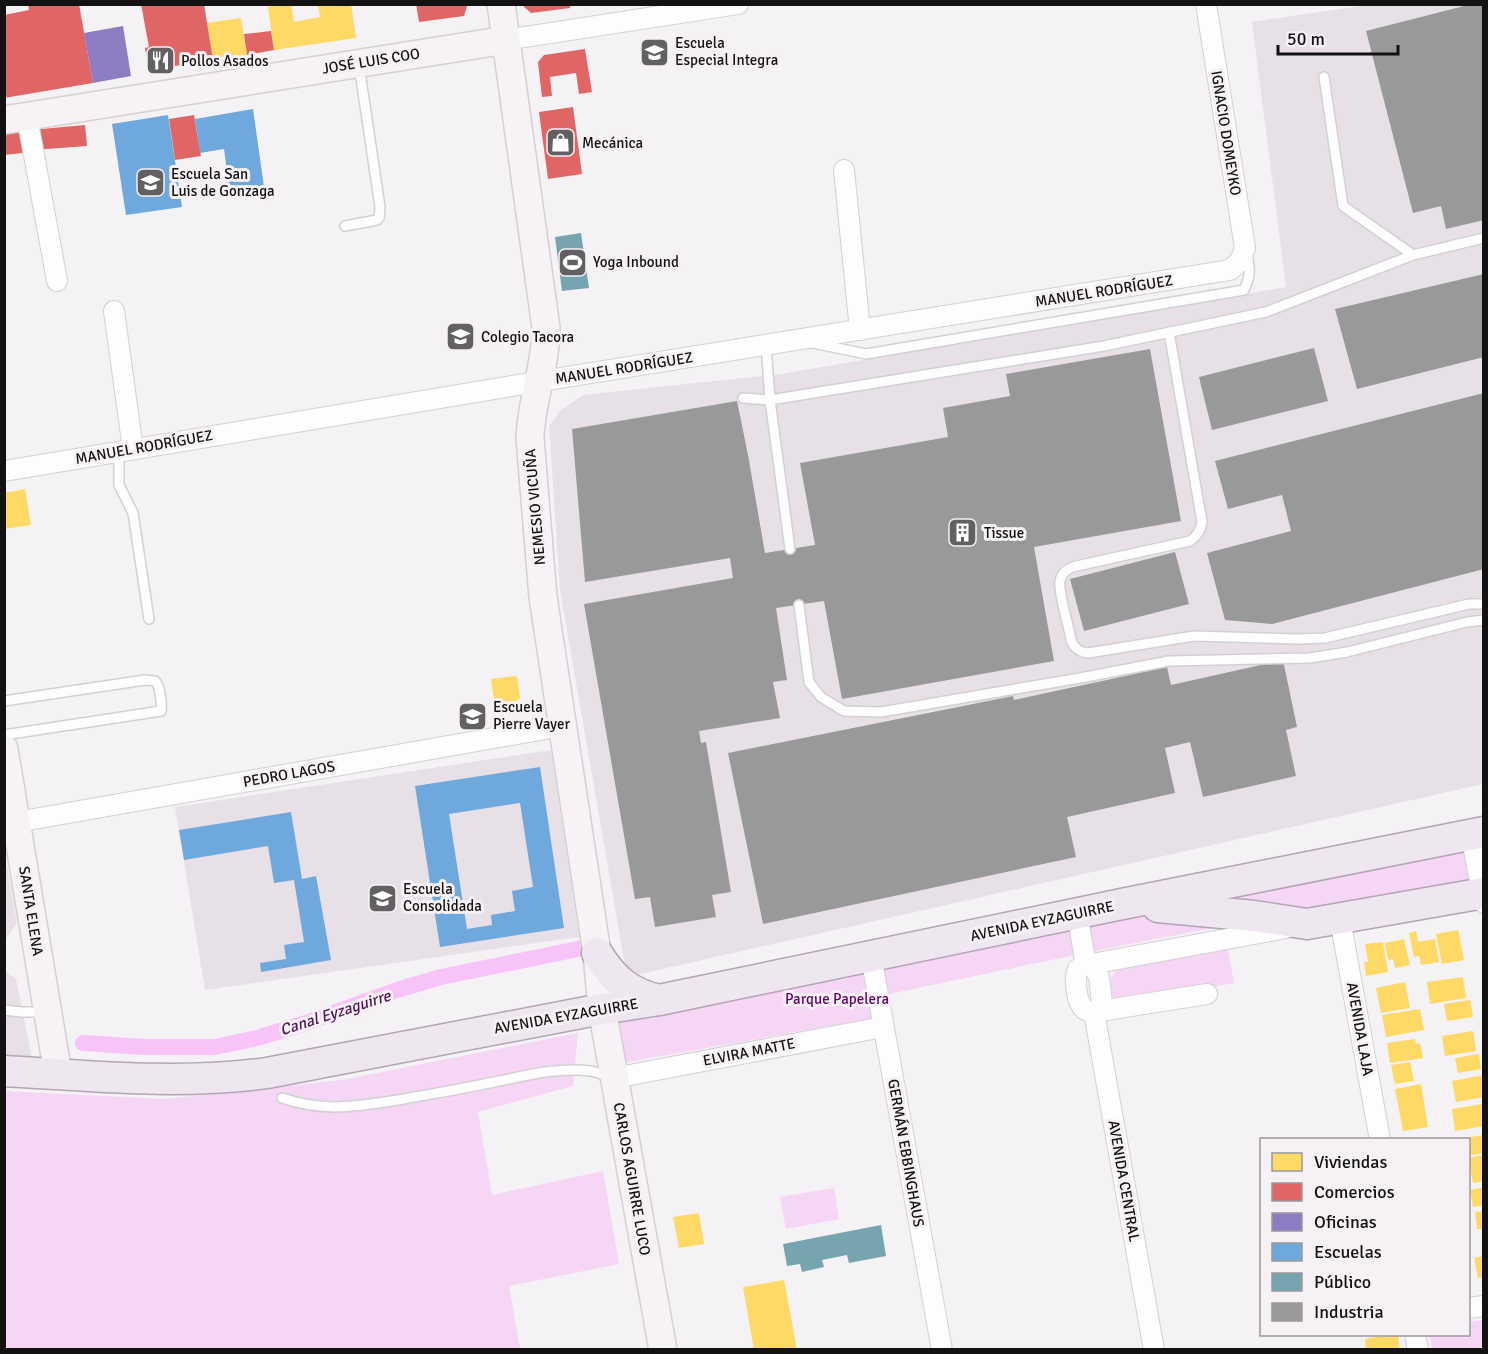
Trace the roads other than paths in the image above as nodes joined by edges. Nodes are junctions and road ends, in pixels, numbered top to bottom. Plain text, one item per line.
1 (501, 4) edge
2 (738, 4) edge
3 (1206, 4) edge
4 (506, 40) junction
5 (359, 63) junction
6 (1324, 77) dead end
7 (16, 118) edge
8 (844, 170) dead end
9 (345, 226) dead end
10 (1484, 238) edge
11 (1244, 240) junction
12 (1413, 255) junction
13 (1240, 261) joint
14 (57, 281) dead end
15 (114, 311) dead end
16 (860, 330) junction
17 (1169, 332) junction
18 (799, 340) junction
19 (766, 345) junction
20 (539, 381) junction
21 (743, 398) dead end
22 (770, 400) junction
23 (126, 450) junction
24 (4, 471) edge
25 (790, 549) dead end
26 (1484, 603) edge
27 (799, 605) dead end
28 (149, 619) dead end
29 (1484, 620) edge
30 (4, 701) edge
31 (562, 726) junction
32 (4, 735) edge
33 (4, 749) edge
34 (16, 822) junction
35 (1477, 833) edge
36 (1483, 896) edge
37 (1122, 904) junction
38 (1077, 913) junction
39 (1340, 919) junction
40 (1307, 924) junction
41 (597, 953) junction
42 (871, 956) junction
43 (1086, 965) junction
44 (1207, 994) dead end
45 (659, 999) junction
46 (602, 1009) junction
47 (4, 1010) edge
48 (48, 1012) junction
49 (1094, 1012) junction
50 (883, 1027) junction
51 (4, 1071) edge
52 (58, 1074) junction
53 (614, 1078) junction
54 (282, 1098) dead end
55 (1380, 1138) edge
56 (663, 1350) edge
57 (942, 1350) edge
58 (1154, 1350) edge

1 - 4 street, NEMESIO VICUÑA
2 - 4 street, JOSÉ LUIS COO
3 - 11 street, IGNACIO DOMEYKO
4 - 5 street, JOSÉ LUIS COO
4 - 20 street, NEMESIO VICUÑA
5 - 7 street, JOSÉ LUIS COO
5 - 9 lane
6 - 12 lane
7 - 14 street
8 - 16 street
10 - 12 lane
11 - 13 street, IGNACIO DOMEYKO
11 - 18 lane
12 - 17 lane
13 - 16 street, MANUEL RODRÍGUEZ
15 - 23 street
16 - 18 street, MANUEL RODRÍGUEZ
17 - 22 lane
17 - 26 lane
18 - 19 street, MANUEL RODRÍGUEZ
19 - 20 street, MANUEL RODRÍGUEZ
19 - 22 lane
20 - 23 street, MANUEL RODRÍGUEZ
20 - 31 street, NEMESIO VICUÑA
21 - 22 lane
22 - 25 lane
23 - 24 street, MANUEL RODRÍGUEZ
23 - 28 lane
27 - 29 lane
30 - 32 lane
31 - 34 street, PEDRO LAGOS
31 - 41 street, NEMESIO VICUÑA
33 - 34 street, SANTA ELENA
34 - 48 street, SANTA ELENA
35 - 36 street
35 - 37 main road, AVENIDA EYZAGUIRRE
36 - 39 main road, AVENIDA EYZAGUIRRE
37 - 38 main road, AVENIDA EYZAGUIRRE
37 - 40 main road, AVENIDA EYZAGUIRRE
38 - 42 main road, AVENIDA EYZAGUIRRE
38 - 43 street, AVENIDA CENTRAL
39 - 40 main road, AVENIDA EYZAGUIRRE
39 - 55 street, AVENIDA LAJA
40 - 43 street, AVENIDA EYZAGUIRRE
41 - 45 main road
41 - 46 street, NEMESIO VICUÑA
42 - 45 main road, AVENIDA EYZAGUIRRE
42 - 50 street, GERMÁN EBBINGHAUS
43 - 49 street, AVENIDA CENTRAL
44 - 49 street
45 - 46 main road, AVENIDA EYZAGUIRRE
46 - 52 main road, AVENIDA EYZAGUIRRE
46 - 53 street, CARLOS AGUIRRE LUCO
47 - 48 lane
48 - 52 street, SANTA ELENA
49 - 58 street, AVENIDA CENTRAL
50 - 53 street, ELVIRA MATTE
50 - 57 street, GERMÁN EBBINGHAUS
51 - 52 main road, AVENIDA EYZAGUIRRE
53 - 54 lane
53 - 56 street, CARLOS AGUIRRE LUCO

